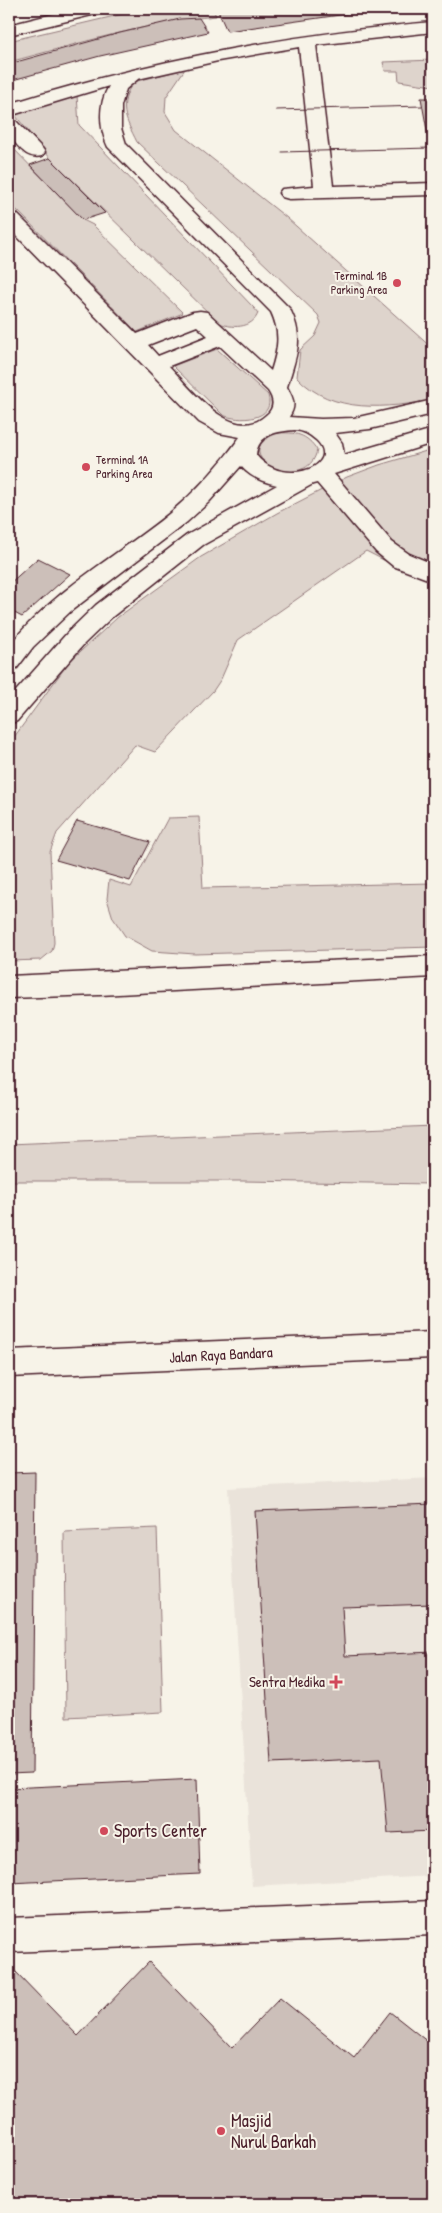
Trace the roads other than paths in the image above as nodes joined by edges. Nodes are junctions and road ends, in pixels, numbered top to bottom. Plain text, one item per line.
1 (94, 9) edge
2 (433, 27) edge
3 (9, 30) edge
4 (307, 41) junction
5 (131, 76) junction
6 (9, 110) edge
7 (9, 126) edge
8 (35, 152) dead end
9 (433, 189) edge
10 (324, 192) junction
11 (289, 193) dead end
12 (9, 217) edge
13 (222, 338) junction
14 (134, 343) junction
15 (156, 364) junction
16 (276, 387) junction
17 (433, 407) edge
18 (304, 424) junction
19 (260, 432) junction
20 (433, 436) edge
21 (320, 472) junction
22 (433, 573) edge
23 (9, 661) edge
24 (9, 714) edge
25 (433, 966) edge
26 (9, 987) edge
27 (433, 1345) edge
28 (9, 1364) edge
29 (433, 1918) edge
30 (9, 1935) edge

1 - 3 street
2 - 4 street
4 - 5 street
4 - 10 street
5 - 6 street
5 - 16 street
7 - 8 street
9 - 10 street
10 - 11 street
12 - 14 street
13 - 14 street
13 - 15 street
13 - 16 street
14 - 15 street
15 - 19 street
16 - 19 street
17 - 18 street
18 - 19 street
18 - 21 street
19 - 21 street
19 - 23 street
20 - 21 street
21 - 22 street
21 - 24 street
25 - 26 street
27 - 28 street, Jalan Raya Bandara
29 - 30 street

